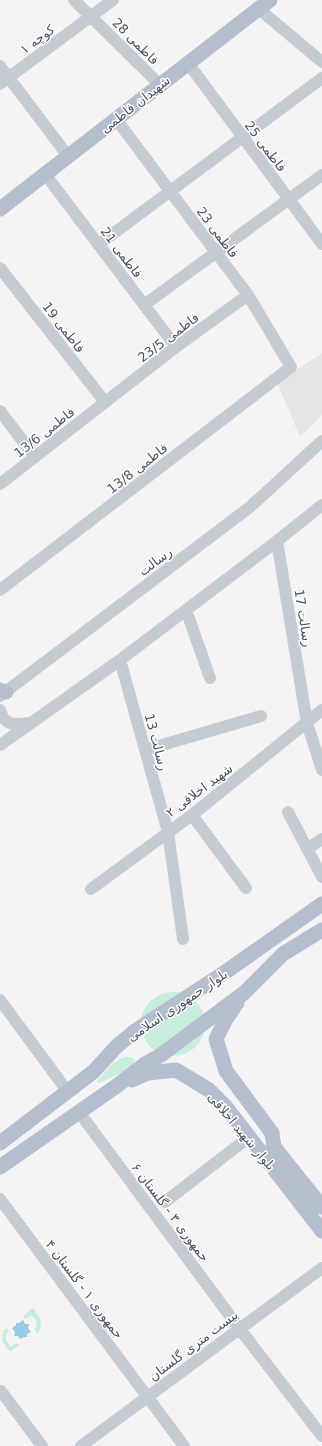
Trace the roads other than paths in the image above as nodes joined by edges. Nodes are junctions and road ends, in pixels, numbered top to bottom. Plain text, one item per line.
1 (74, 0) edge
2 (113, 0) edge
3 (266, 2) edge
4 (91, 16) junction
5 (322, 62) edge
6 (188, 63) junction
7 (0, 66) edge
8 (322, 78) edge
9 (4, 81) edge
10 (160, 85) junction
11 (116, 118) junction
12 (242, 137) junction
13 (68, 156) junction
14 (45, 174) junction
15 (322, 175) edge
16 (170, 191) junction
17 (289, 200) junction
18 (0, 208) edge
19 (98, 244) junction
20 (322, 244) edge
21 (217, 253) junction
22 (0, 268) edge
23 (248, 295) junction
24 (144, 305) junction
25 (176, 347) junction
26 (291, 367) joint
27 (105, 402) junction
28 (0, 411) edge
29 (322, 441) edge
30 (35, 457) junction
31 (0, 484) edge
32 (322, 505) edge
33 (277, 541) junction
34 (0, 590) edge
35 (186, 610) junction
36 (120, 660) junction
37 (210, 678) dead end
38 (1, 690) edge
39 (0, 706) edge
40 (0, 710) edge
41 (322, 710) edge
42 (261, 716) dead end
43 (30, 723) junction
44 (307, 724) junction
45 (0, 745) edge
46 (145, 750) junction
47 (322, 770) edge
48 (288, 812) dead end
49 (192, 815) junction
50 (168, 832) junction
51 (322, 839) edge
52 (307, 849) junction
53 (322, 877) edge
54 (246, 888) dead end
55 (91, 889) dead end
56 (322, 904) edge
57 (322, 930) edge
58 (183, 939) dead end
59 (244, 993) junction
60 (0, 1000) edge
61 (118, 1085) junction
62 (68, 1092) junction
63 (79, 1112) junction
64 (249, 1137) junction
65 (0, 1143) edge
66 (0, 1167) edge
67 (0, 1199) edge
68 (165, 1202) dead end
69 (322, 1207) edge
70 (322, 1232) edge
71 (322, 1268) edge
72 (239, 1328) junction
73 (1, 1391) edge
74 (147, 1397) junction
75 (322, 1436) edge
76 (42, 1446) edge
77 (81, 1446) edge
78 (184, 1446) edge

1 - 4 street, فاطمی 28
2 - 4 street, کوچه ۱
3 - 5 street
3 - 6 main road, شهیدان فاطمی
4 - 9 street, کوچه ۱
4 - 10 street, فاطمی 28
6 - 10 main road, شهیدان فاطمی
6 - 12 street, فاطمی 25
7 - 9 street
8 - 12 street
9 - 13 street
10 - 11 main road, شهیدان فاطمی
11 - 13 main road, شهیدان فاطمی
11 - 16 street, فاطمی 23
12 - 16 street
12 - 17 street, فاطمی 25
13 - 14 main road, شهیدان فاطمی
14 - 18 main road, شهیدان فاطمی
14 - 19 street, فاطمی 21
15 - 17 street
16 - 19 street
16 - 21 street, فاطمی 23
17 - 20 street, فاطمی 25
17 - 21 street
19 - 24 street, فاطمی 21
21 - 23 street, فاطمی 23
21 - 24 street
22 - 27 street, فاطمی 19
23 - 25 street, فاطمی 23/5
23 - 26 street, فاطمی 23
24 - 25 street, فاطمی 21
25 - 27 street, فاطمی 23/5
26 - 34 street, فاطمی 13/8
27 - 30 street, فاطمی 13/6
28 - 30 street
29 - 38 street, رسالت
30 - 31 street, فاطمی 13/6
32 - 33 street
33 - 35 street
33 - 44 street, رسالت 17
35 - 36 street
35 - 37 street
36 - 43 street
36 - 46 street, رسالت 13
38 - 39 street
40 - 43 street
41 - 44 street, شهید اخلاقی ۲
42 - 46 street
43 - 45 street
44 - 47 street, رسالت 17
44 - 49 street, شهید اخلاقی ۲
46 - 50 street, رسالت 13
48 - 52 street
49 - 50 street, شهید اخلاقی ۲
49 - 54 street
50 - 55 street, شهید اخلاقی ۲
50 - 58 street, رسالت 13
51 - 52 street
52 - 53 street
56 - 62 main road, بلوار جمهوری اسلامی
57 - 59 main road
59 - 61 main road
59 - 69 main road, بلوار شهید اخلاقی
60 - 62 street
61 - 63 main road
61 - 64 main road, بلوار شهید اخلاقی
62 - 65 main road, بلوار جمهوری اسلامی
63 - 66 main road
63 - 72 street, جمهوری ۳ - گلستان ۶
64 - 68 street
64 - 70 main road, بلوار شهید اخلاقی
67 - 74 street, جمهوری ۱ - گلستان ۴
71 - 72 street, بیست متری گلستان
72 - 74 street, بیست متری گلستان
72 - 75 street, جمهوری ۳ - گلستان ۶
73 - 76 street
74 - 77 street, بیست متری گلستان
74 - 78 street, جمهوری ۱ - گلستان ۴

